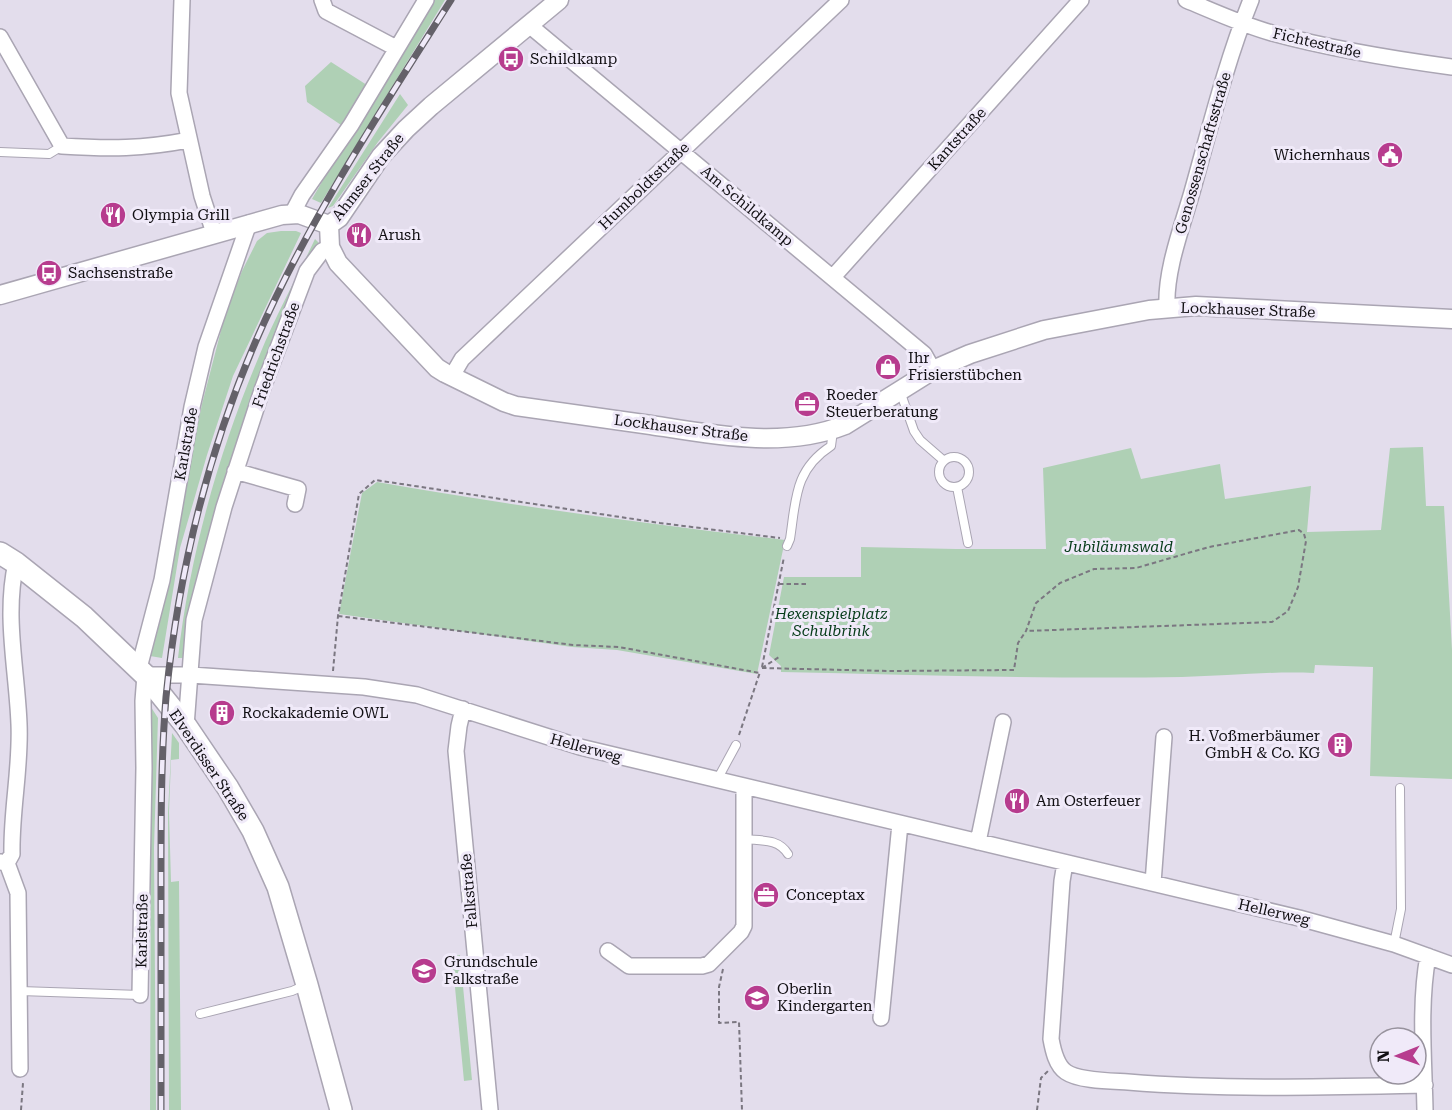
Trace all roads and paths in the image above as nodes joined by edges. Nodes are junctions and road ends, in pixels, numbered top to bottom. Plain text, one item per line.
1 (182, 0) edge
2 (322, 0) edge
3 (426, 0) edge
4 (559, 0) edge
5 (841, 0) edge
6 (1081, 0) edge
7 (1186, 0) edge
8 (1251, 0) edge
9 (1242, 23) junction
10 (529, 25) junction
11 (0, 38) edge
12 (396, 48) junction
13 (1452, 67) edge
14 (189, 140) junction
15 (62, 146) junction
16 (681, 151) junction
17 (0, 152) edge
18 (292, 213) junction
19 (249, 223) junction
20 (329, 225) junction
21 (214, 233) junction
22 (330, 247) junction
23 (832, 278) junction
24 (0, 295) edge
25 (1167, 308) junction
26 (1452, 319) edge
27 (928, 362) junction
28 (452, 376) junction
29 (900, 391) junction
30 (833, 430) junction
31 (943, 460) junction
32 (235, 471) junction
33 (957, 488) junction
34 (295, 504) dead end
35 (788, 542) junction
36 (968, 543) dead end
37 (8, 558) edge
38 (779, 584) junction
39 (806, 584) dead end
40 (338, 616) junction
41 (1026, 631) junction
42 (779, 657) dead end
43 (762, 668) junction
44 (142, 671) junction
45 (760, 673) junction
46 (191, 675) junction
47 (332, 686) junction
48 (463, 709) junction
49 (1003, 722) dead end
50 (186, 726) junction
51 (1164, 737) dead end
52 (736, 746) joint
53 (717, 780) junction
54 (744, 786) junction
55 (1400, 788) dead end
56 (900, 824) junction
57 (744, 839) junction
58 (978, 842) junction
59 (788, 854) dead end
60 (4, 862) edge
61 (1065, 863) junction
62 (1153, 884) junction
63 (1394, 944) junction
64 (725, 949) junction
65 (608, 951) dead end
66 (1428, 956) junction
67 (1452, 965) edge
68 (307, 984) junction
69 (20, 991) junction
70 (140, 995) joint
71 (200, 1014) dead end
72 (881, 1018) dead end
73 (1424, 1026) edge
74 (1058, 1063) junction
75 (20, 1069) joint
76 (1371, 1086) edge
77 (1425, 1086) edge
78 (21, 1110) edge
79 (340, 1110) edge
80 (490, 1110) edge
81 (741, 1110) edge
82 (1036, 1110) edge
83 (1425, 1110) edge

1 - 14 street
2 - 12 street
3 - 12 street
4 - 10 street, Ahmser Straße
5 - 16 street, Humboldtstraße
6 - 23 street, Kantstraße
7 - 9 street, Fichtestraße
8 - 9 street, Genossenschaftsstraße
9 - 13 street, Fichtestraße
9 - 25 street, Genossenschaftsstraße
10 - 16 street, Am Schildkamp
10 - 20 street, Ahmser Straße
11 - 15 street
12 - 18 street
14 - 15 street
14 - 21 street
15 - 17 lane
16 - 23 street, Am Schildkamp
16 - 28 street, Humboldtstraße
18 - 19 street
18 - 20 street, Ahmser Straße
19 - 21 street
19 - 44 street, Karlstraße
20 - 22 street, Lockhauser Straße
21 - 24 street
22 - 28 street, Lockhauser Straße
22 - 32 street, Friedrichstraße
23 - 27 street, Am Schildkamp
25 - 26 street, Lockhauser Straße
25 - 27 street, Lockhauser Straße
27 - 29 street, Lockhauser Straße
28 - 30 street, Lockhauser Straße
29 - 30 street, Lockhauser Straße
29 - 31 lane
30 - 35 lane
31 - 33 lane
31 - 33 lane
32 - 34 street
32 - 46 street, Friedrichstraße
33 - 36 lane
35 - 38 path
35 - 40 path
37 - 44 main road, Elverdisser Straße
37 - 60 street
38 - 39 path
38 - 43 path
40 - 45 path
40 - 47 path
41 - 41 path
41 - 43 path
42 - 43 path
43 - 45 path
44 - 46 street, Hellerweg
44 - 50 main road, Elverdisser Straße
44 - 70 street, Karlstraße
45 - 52 path
46 - 47 street, Hellerweg
46 - 50 street
47 - 48 street, Hellerweg
48 - 53 street, Hellerweg
48 - 80 street, Falkstraße
49 - 58 street
50 - 68 main road, Elverdisser Straße
51 - 62 street
52 - 53 lane
53 - 54 street, Hellerweg
54 - 56 street, Hellerweg
54 - 57 street
55 - 63 lane
56 - 58 street, Hellerweg
56 - 72 street
57 - 59 lane
57 - 64 street
58 - 61 street, Hellerweg
60 - 69 street
61 - 62 street, Hellerweg
61 - 74 street
62 - 63 street, Hellerweg
63 - 66 street, Hellerweg
64 - 65 street
64 - 81 path
66 - 67 street, Hellerweg
66 - 73 street
68 - 71 lane
68 - 79 main road, Elverdisser Straße
69 - 70 lane, Karlstraße
69 - 75 street
74 - 76 street
74 - 82 path
75 - 78 path
77 - 83 street

